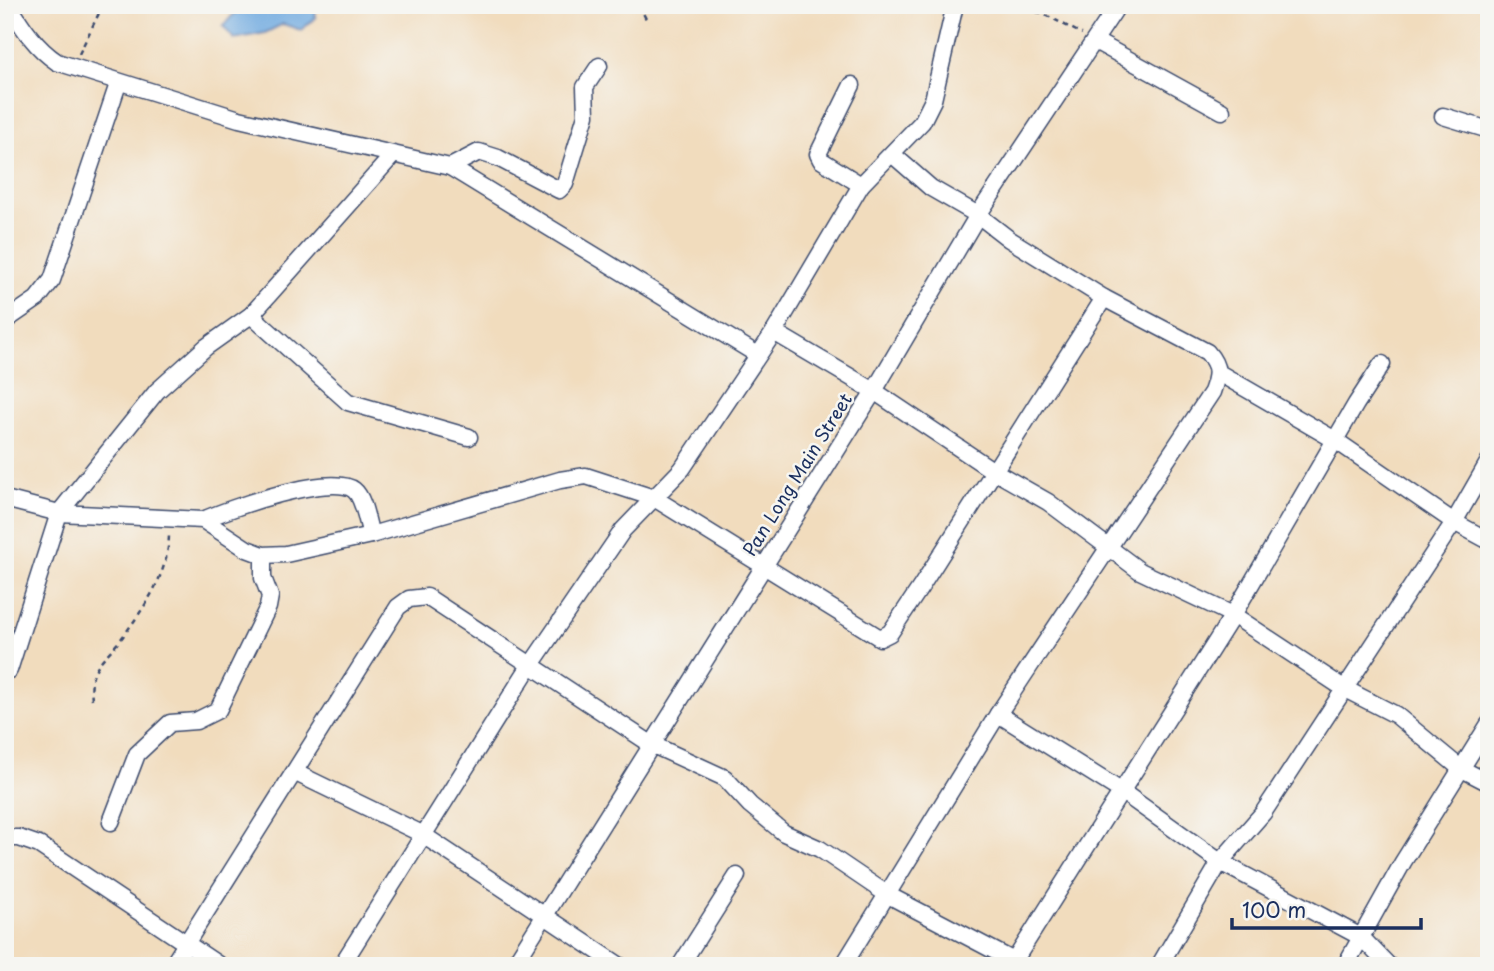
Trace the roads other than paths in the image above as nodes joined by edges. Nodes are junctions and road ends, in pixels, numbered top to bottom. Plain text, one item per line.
1 (9, 5) edge
2 (955, 5) edge
3 (1118, 5) edge
4 (1095, 41) junction
5 (599, 65) dead end
6 (118, 84) junction
7 (852, 85) dead end
8 (1222, 111) dead end
9 (1443, 116) dead end
10 (1489, 130) edge
11 (892, 154) junction
12 (393, 155) junction
13 (450, 167) junction
14 (861, 185) junction
15 (978, 215) junction
16 (1104, 298) junction
17 (251, 315) junction
18 (5, 321) edge
19 (774, 332) junction
20 (758, 355) junction
21 (1382, 364) dead end
22 (1219, 373) junction
23 (874, 391) junction
24 (469, 437) dead end
25 (1335, 440) junction
26 (1489, 461) edge
27 (992, 470) junction
28 (654, 498) junction
29 (5, 499) edge
30 (58, 513) junction
31 (203, 520) junction
32 (1454, 522) junction
33 (371, 535) junction
34 (1489, 541) edge
35 (1108, 547) junction
36 (263, 555) junction
37 (763, 566) junction
38 (1233, 615) junction
39 (530, 666) junction
40 (9, 670) dead end
41 (1345, 689) junction
42 (998, 714) junction
43 (1489, 724) edge
44 (651, 744) junction
45 (1460, 768) junction
46 (296, 773) junction
47 (1489, 783) edge
48 (1121, 791) junction
49 (111, 822) dead end
50 (423, 836) junction
51 (5, 844) edge
52 (1220, 862) junction
53 (737, 876) dead end
54 (888, 895) junction
55 (544, 918) junction
56 (1361, 937) junction
57 (185, 943) junction
58 (1012, 963) edge
59 (172, 966) edge
60 (220, 966) edge
61 (341, 966) edge
62 (513, 966) edge
63 (620, 966) edge
64 (680, 966) edge
65 (843, 966) edge
66 (1159, 966) edge
67 (1345, 966) edge
68 (1389, 966) edge

1 - 6 street
2 - 11 street
3 - 4 street, Pan Long Main Street
4 - 8 street
4 - 15 street, Pan Long Main Street
5 - 13 street
6 - 12 street
6 - 18 street
7 - 14 street
9 - 10 street
11 - 14 street
11 - 15 street
12 - 13 street
12 - 17 street
13 - 20 street
14 - 19 street
15 - 16 street
15 - 23 street, Pan Long Main Street
16 - 22 street
16 - 27 street
17 - 24 street
17 - 30 street
19 - 20 street
19 - 23 street
20 - 28 street
21 - 25 street
22 - 25 street
22 - 35 street
23 - 27 street
23 - 37 street, Pan Long Main Street
25 - 32 street
25 - 38 street
26 - 32 street
27 - 35 street
27 - 37 street
28 - 33 street
28 - 37 street
28 - 39 street
29 - 30 street
30 - 31 street
30 - 40 street
31 - 33 street
31 - 36 street
32 - 34 street
32 - 41 street
33 - 36 street
35 - 38 street
35 - 42 street
36 - 49 street
37 - 44 street, Pan Long Main Street
38 - 41 street
38 - 48 street
39 - 44 street
39 - 46 street
39 - 50 street
41 - 45 street
41 - 52 street
42 - 48 street
42 - 54 street
43 - 45 street
44 - 54 street
44 - 55 street, Pan Long Main Street
45 - 47 street
45 - 56 street
46 - 50 street
46 - 57 street
48 - 52 street
48 - 58 street
50 - 55 street
50 - 61 street
51 - 57 street
52 - 56 street
52 - 66 street
53 - 64 street
54 - 58 street
54 - 65 street
55 - 62 street, Pan Long Main Street
55 - 63 street
56 - 67 street
56 - 68 street
57 - 59 street
57 - 60 street

